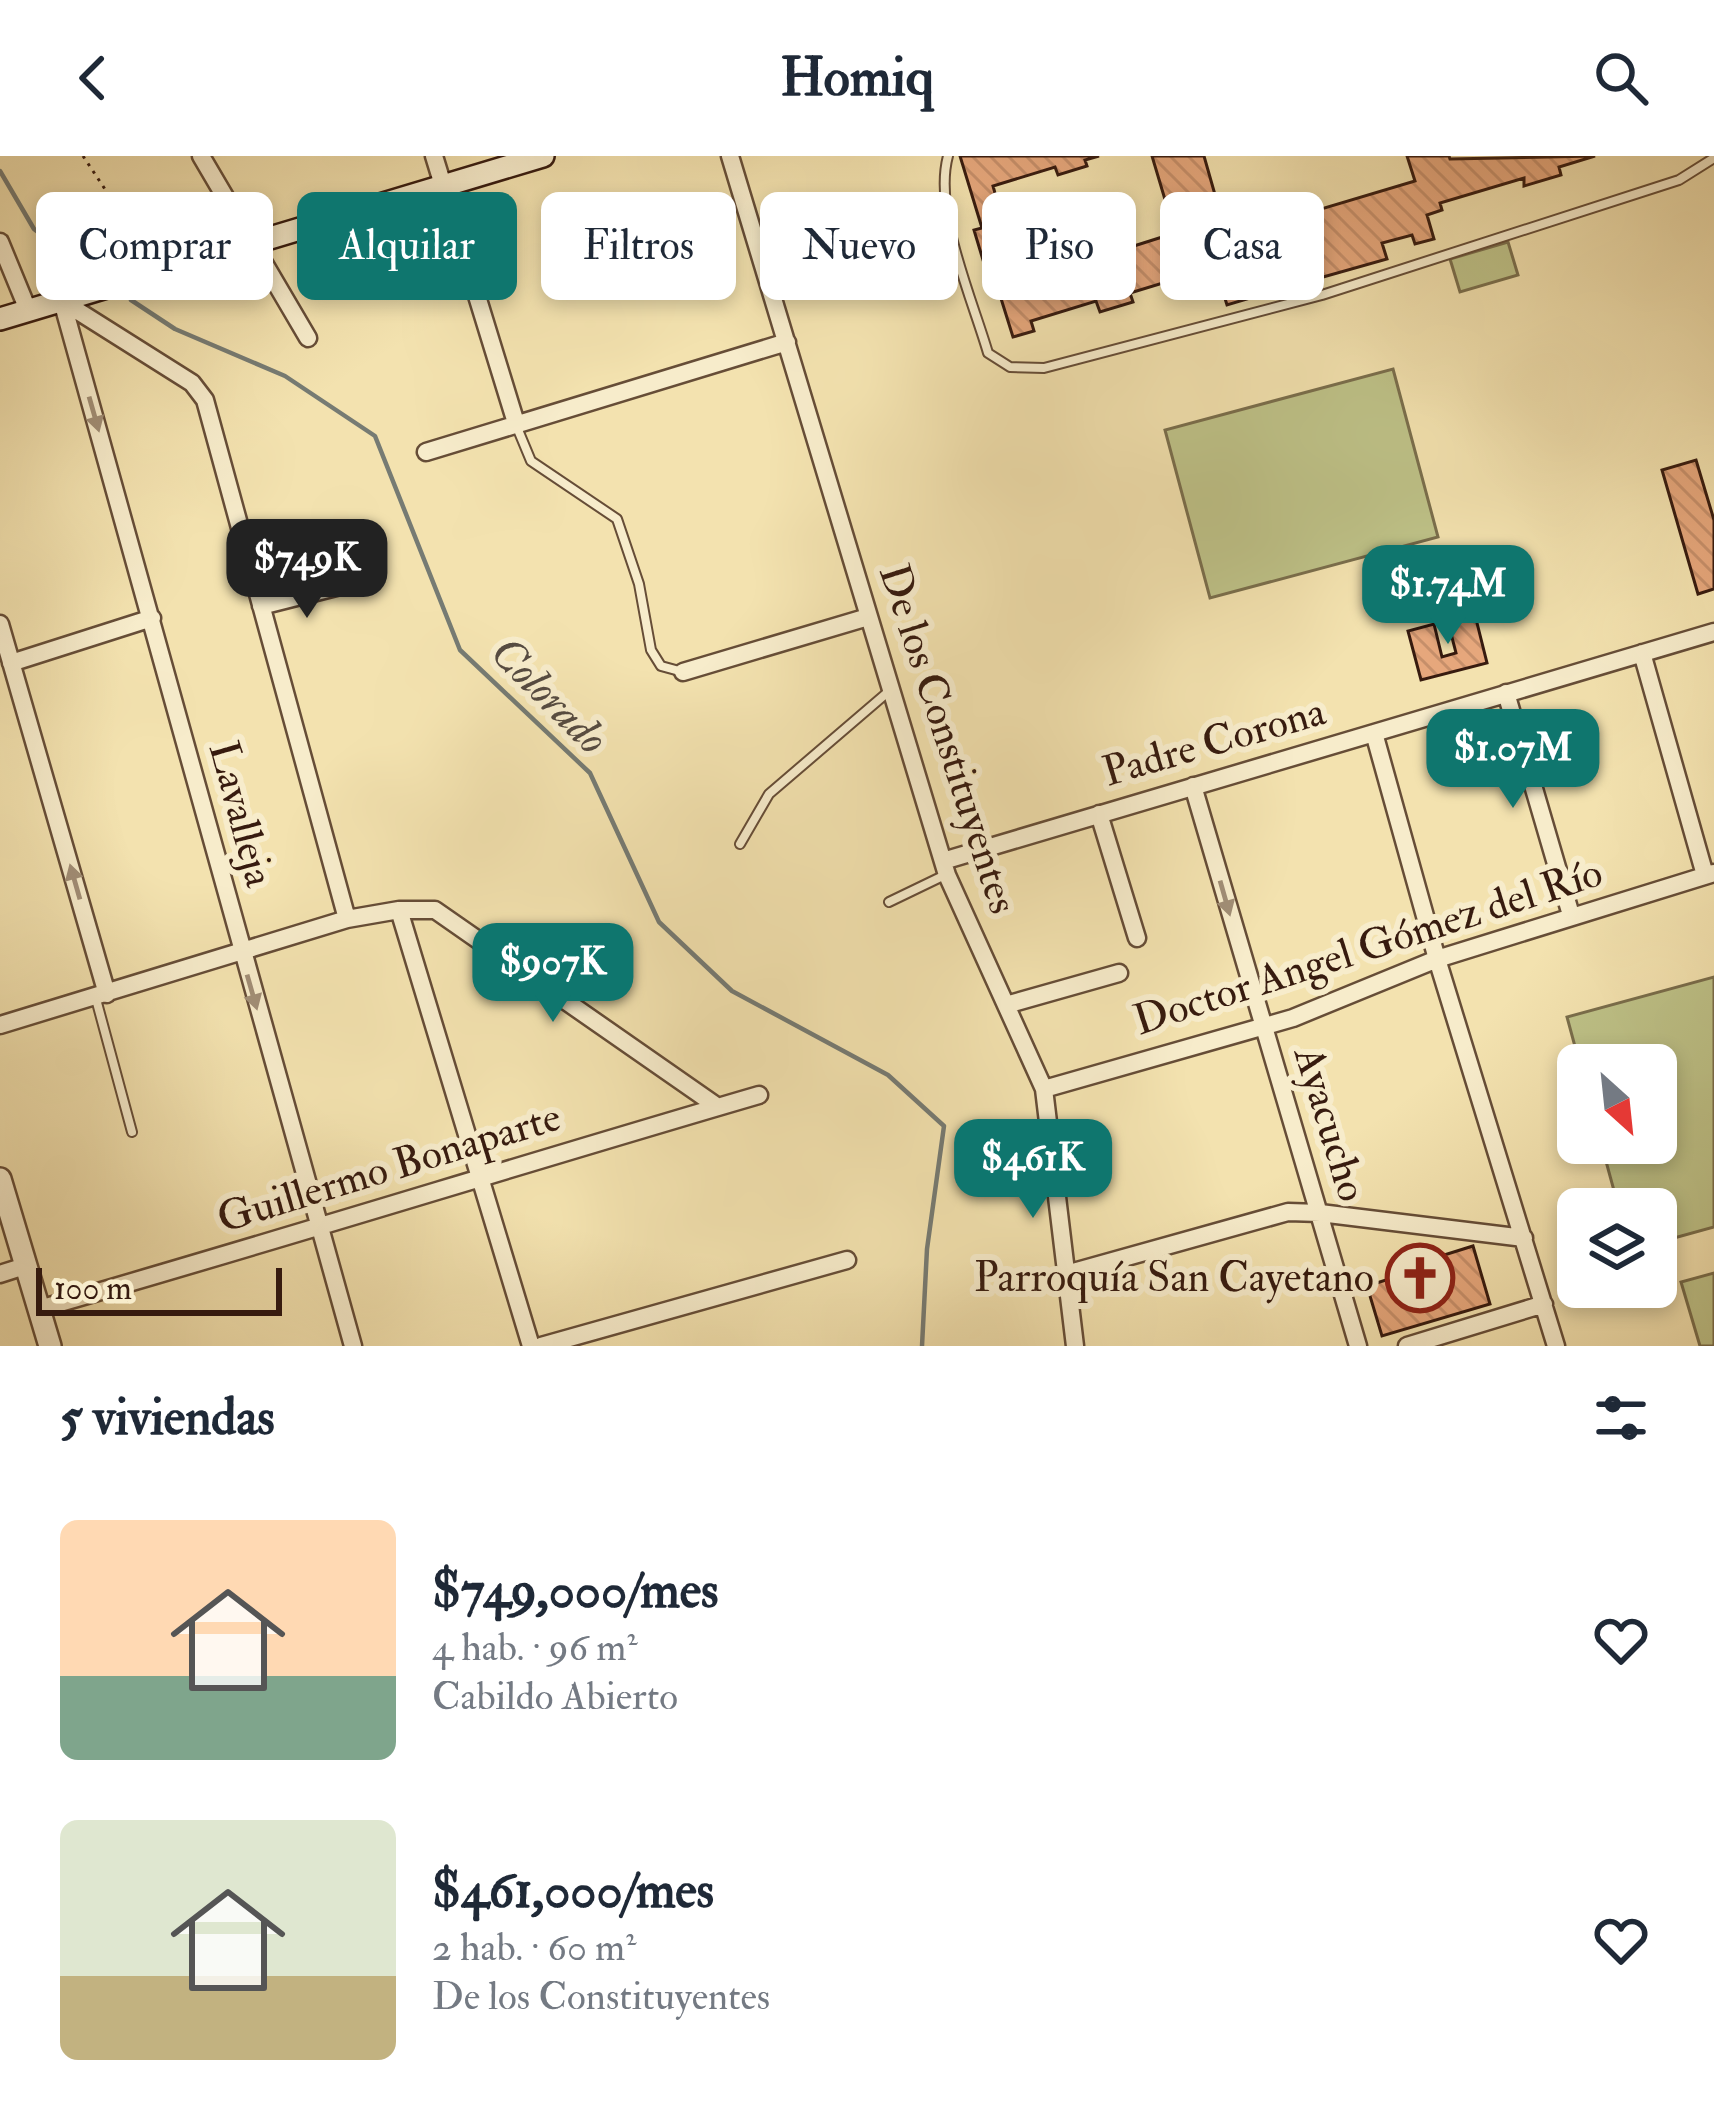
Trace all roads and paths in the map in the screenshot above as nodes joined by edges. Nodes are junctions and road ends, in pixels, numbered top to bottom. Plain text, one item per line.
1 (83, 156) edge
2 (200, 156) edge
3 (434, 156) edge
4 (543, 156) edge
5 (730, 156) edge
6 (948, 156) edge
7 (1714, 158) edge
8 (443, 186) junction
9 (107, 192) edge
10 (223, 192) edge
11 (273, 237) edge
12 (0, 242) edge
13 (273, 275) edge
14 (65, 300) edge
15 (62, 301) junction
16 (28, 310) junction
17 (0, 319) edge
18 (308, 338) dead end
19 (787, 342) junction
20 (516, 423) junction
21 (427, 452) dead end
22 (340, 586) dead end
23 (261, 606) junction
24 (868, 617) junction
25 (152, 618) junction
26 (0, 624) edge
27 (1714, 632) edge
28 (1642, 653) junction
29 (11, 663) junction
30 (682, 672) joint
31 (889, 692) junction
32 (1506, 693) junction
33 (1374, 733) junction
34 (1193, 786) junction
35 (1099, 814) junction
36 (740, 844) dead end
37 (945, 868) junction
38 (1710, 874) edge
39 (890, 902) dead end
40 (399, 910) junction
41 (1571, 915) junction
42 (347, 919) junction
43 (1137, 938) dead end
44 (241, 952) junction
45 (1437, 959) junction
46 (1119, 973) dead end
47 (101, 996) junction
48 (1006, 1006) junction
49 (0, 1025) edge
50 (1262, 1028) junction
51 (1043, 1089) junction
52 (759, 1095) dead end
53 (718, 1107) junction
54 (132, 1132) dead end
55 (481, 1176) junction
56 (0, 1179) edge
57 (1320, 1213) junction
58 (320, 1229) junction
59 (1524, 1238) junction
60 (847, 1260) dead end
61 (26, 1266) junction
62 (0, 1274) edge
63 (1066, 1274) junction
64 (1544, 1304) junction
65 (39, 1309) junction
66 (50, 1346) edge
67 (353, 1346) edge
68 (530, 1346) edge
69 (542, 1346) edge
70 (1075, 1346) edge
71 (1358, 1346) edge
72 (1407, 1346) edge
73 (1556, 1346) edge

1 - 9 path
2 - 10 street
3 - 8 street
4 - 8 main road
5 - 19 street, De los Constituyentes
6 - 7 lane
8 - 11 main road
8 - 20 street
12 - 16 street
13 - 18 street
14 - 15 main road
15 - 16 main road
15 - 23 street
15 -> 25 street, Lavalleja
16 - 17 main road
19 - 20 street
19 - 24 street, De los Constituyentes
20 - 21 street
20 - 30 lane
22 - 23 street
23 - 42 street
24 - 30 street
24 - 31 street, De los Constituyentes
25 - 29 street
25 - 44 street, Lavalleja
26 - 29 street
27 - 28 street, Padre Corona
28 - 32 street, Padre Corona
28 - 38 street
47 -> 29 street
31 - 36 lane
31 - 37 street, De los Constituyentes
32 - 33 street, Padre Corona
32 - 41 street
33 - 34 street, Padre Corona
33 - 45 street
34 - 35 street, Padre Corona
34 -> 50 street, Ayacucho
35 - 37 street, Padre Corona
35 - 43 street
37 - 39 lane
37 - 48 street, De los Constituyentes
38 - 41 street, Doctor Angel Gómez del Río
40 - 42 street
40 - 53 street
40 - 55 street
41 - 45 street, Doctor Angel Gómez del Río
42 - 44 street
44 - 47 street
44 -> 58 street, Lavalleja
45 - 50 street, Doctor Angel Gómez del Río
45 - 59 street
46 - 48 street
47 - 49 street
47 - 54 lane
48 - 51 street, De los Constituyentes
50 - 51 street, Doctor Angel Gómez del Río
50 - 57 street, Ayacucho
51 - 63 street, De los Constituyentes
52 - 53 street, Guillermo Bonaparte
53 - 55 street, Guillermo Bonaparte
55 - 58 street, Guillermo Bonaparte
55 - 68 street
56 - 61 main road
57 - 59 street
57 - 63 street
57 - 71 street, Ayacucho
58 - 65 street, Guillermo Bonaparte
58 - 67 street, Lavalleja
59 - 64 street
60 - 69 street
61 - 62 street
61 - 65 main road
63 - 70 street, De los Constituyentes
64 - 72 street
64 - 73 street
65 - 66 main road

